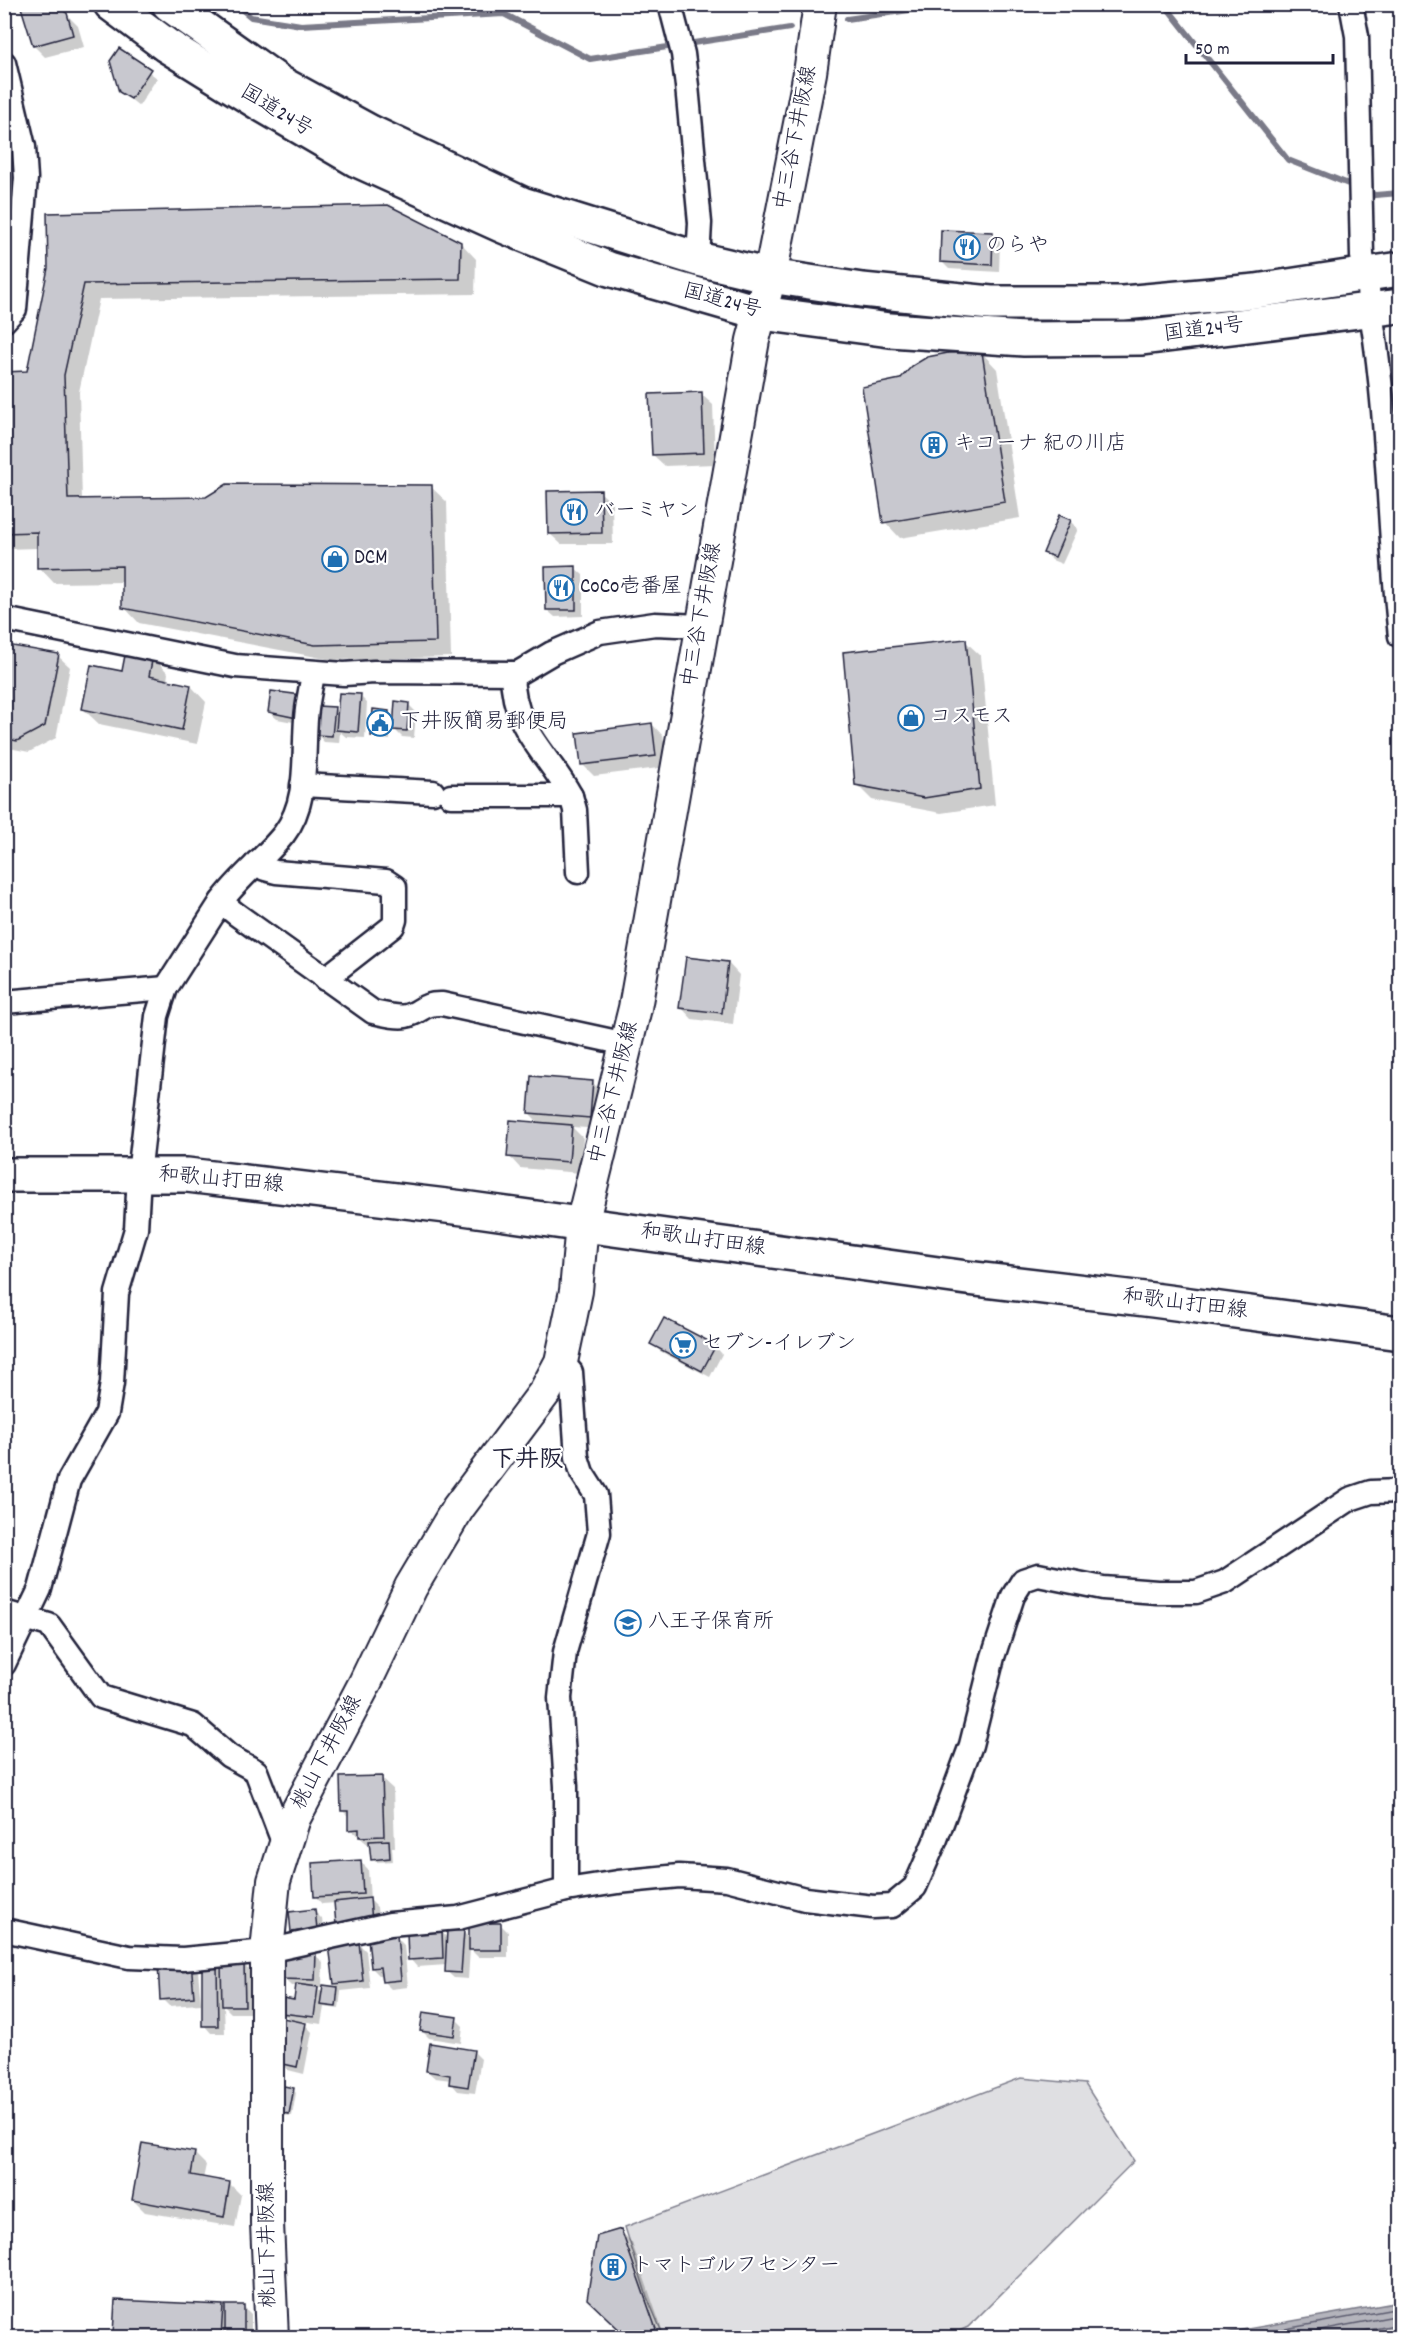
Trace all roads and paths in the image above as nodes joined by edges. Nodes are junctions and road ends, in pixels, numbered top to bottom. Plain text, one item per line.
1 (111, 4) edge
2 (169, 4) edge
3 (670, 4) edge
4 (820, 4) edge
5 (1351, 4) edge
6 (4, 63) edge
7 (11, 115) edge
8 (698, 260) junction
9 (1401, 269) edge
10 (1367, 275) junction
11 (770, 276) junction
12 (1385, 308) edge
13 (761, 313) junction
14 (4, 321) edge
15 (4, 618) edge
16 (701, 626) junction
17 (1401, 636) edge
18 (313, 673) junction
19 (512, 673) junction
20 (302, 785) junction
21 (571, 796) junction
22 (257, 862) junction
23 (578, 872) dead end
24 (222, 902) junction
25 (325, 979) junction
26 (166, 988) junction
27 (4, 1002) edge
28 (626, 1044) junction
29 (4, 1175) edge
30 (139, 1175) junction
31 (582, 1224) junction
32 (1401, 1333) edge
33 (561, 1362) junction
34 (1401, 1491) edge
35 (4, 1612) edge
36 (26, 1619) junction
37 (4, 1664) edge
38 (285, 1847) junction
39 (566, 1890) junction
40 (4, 1930) edge
41 (267, 1951) junction
42 (272, 2337) edge

1 - 13 main road, 国道24号
2 - 8 main road, 国道24号
3 - 8 street
4 - 11 main road, 中三谷下井阪線
5 - 10 street
6 - 7 street
7 - 14 street
8 - 11 main road, 国道24号
9 - 10 main road, 国道24号
10 - 11 main road, 国道24号
10 - 12 street
11 - 13 main road, 中三谷下井阪線
12 - 13 main road, 国道24号
12 - 17 street
13 - 16 main road, 中三谷下井阪線
15 - 18 street
16 - 19 street
16 - 28 main road, 中三谷下井阪線
18 - 19 street
18 - 20 street
19 - 21 street
20 - 21 street
20 - 22 street
21 - 23 street
22 - 24 street
22 - 25 street
24 - 25 street
24 - 26 street
25 - 28 street
26 - 27 street
26 - 30 street
28 - 31 main road, 中三谷下井阪線
29 - 30 main road, 和歌山打田線
30 - 31 main road, 和歌山打田線
30 - 36 street
31 - 32 main road, 和歌山打田線
31 - 33 main road, 桃山下井阪線
33 - 38 main road, 桃山下井阪線
33 - 39 street
34 - 39 street
35 - 36 street
36 - 37 street
36 - 38 street
38 - 41 main road, 桃山下井阪線
39 - 41 street
40 - 41 street
41 - 42 main road, 桃山下井阪線

